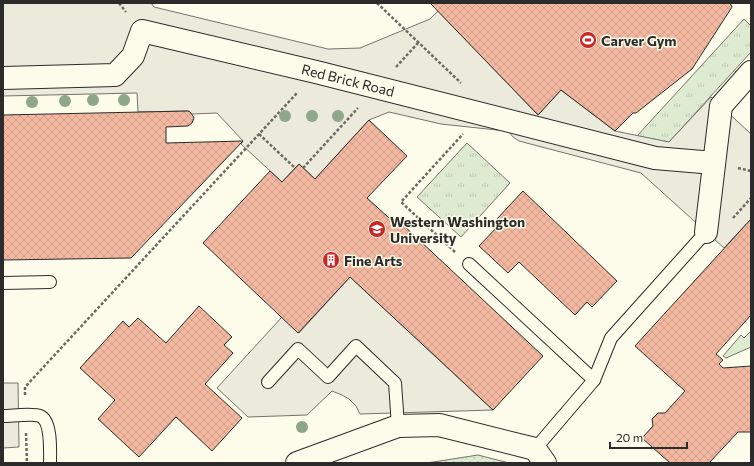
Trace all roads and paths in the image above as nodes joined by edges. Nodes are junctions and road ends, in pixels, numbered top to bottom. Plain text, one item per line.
1 (377, 3) edge
2 (316, 72) junction
3 (751, 72) edge
4 (3, 78) edge
5 (464, 86) dead end
6 (353, 114) dead end
7 (259, 134) junction
8 (456, 142) dead end
9 (714, 163) junction
10 (295, 168) dead end
11 (302, 168) dead end
12 (742, 169) dead end
13 (751, 171) edge
14 (706, 232) joint
15 (469, 264) joint
16 (50, 282) dead end
17 (3, 283) edge
18 (594, 380) junction
19 (268, 382) dead end
20 (25, 398) dead end
21 (3, 416) edge
22 (398, 426) junction
23 (26, 427) dead end
24 (540, 456) edge
25 (27, 463) edge
26 (50, 463) edge
27 (297, 463) edge

1 - 5 path
2 - 4 street, Red Brick Road
2 - 7 path
2 - 9 street, Red Brick Road
3 - 9 street
6 - 11 path
7 - 10 path
7 - 20 path
8 - 15 path
9 - 14 street
12 - 13 path
14 - 18 lane
15 - 18 lane
16 - 17 lane
18 - 24 lane
19 - 22 lane
21 - 26 lane
22 - 24 street
22 - 27 street
23 - 25 path

